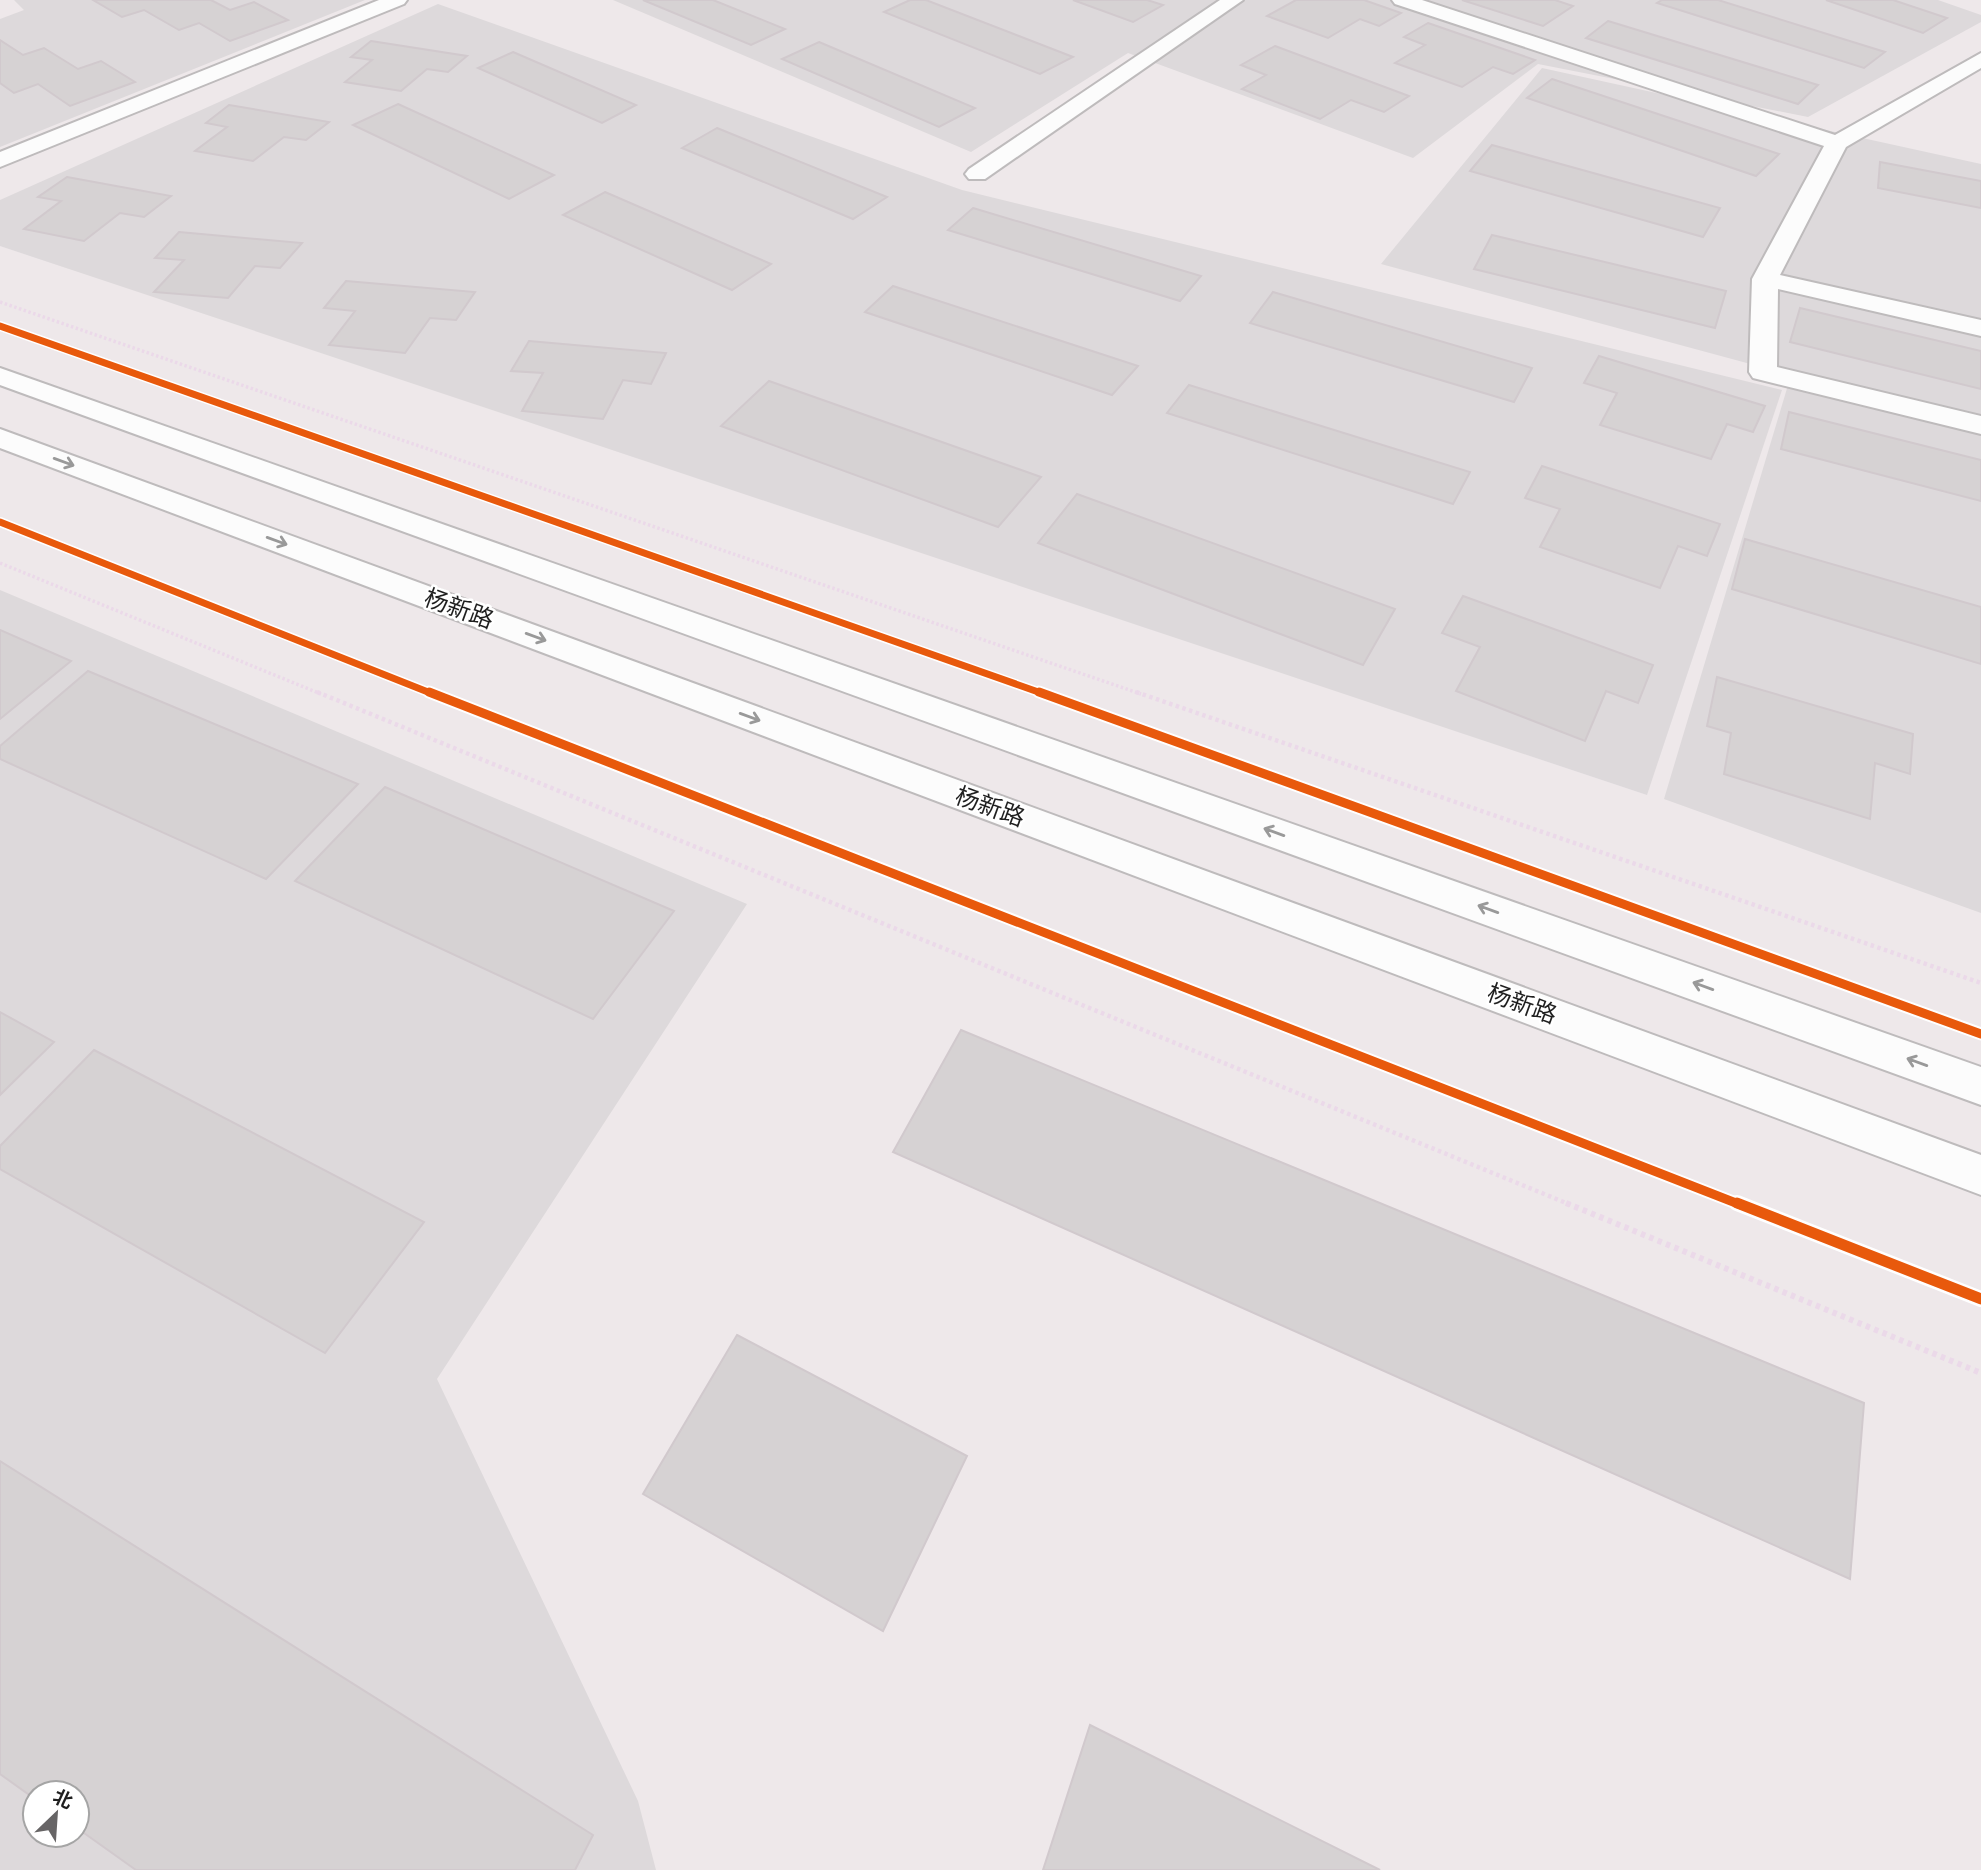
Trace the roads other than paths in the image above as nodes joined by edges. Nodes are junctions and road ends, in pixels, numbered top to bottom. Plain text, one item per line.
1 (397, 0) edge
2 (1233, 0) edge
3 (1402, 0) edge
4 (1981, 59) edge
5 (1837, 142) junction
6 (0, 160) edge
7 (977, 174) dead end
8 (1765, 279) junction
9 (1981, 328) edge
10 (0, 376) edge
11 (1981, 425) edge
12 (0, 438) edge
13 (1981, 1086) edge
14 (1981, 1175) edge

1 - 6 street
2 - 7 street
3 - 5 street
4 - 5 street
5 - 8 street
8 - 9 street
8 - 11 street
13 -> 10 street
12 -> 14 street, 杨新路

